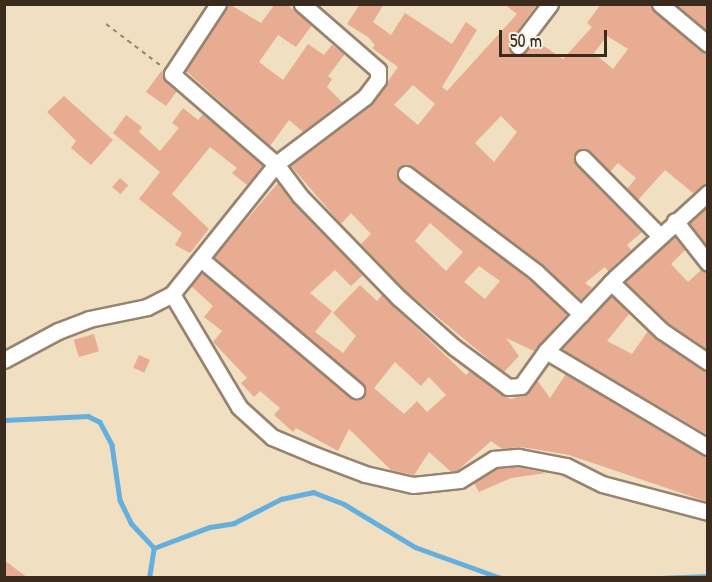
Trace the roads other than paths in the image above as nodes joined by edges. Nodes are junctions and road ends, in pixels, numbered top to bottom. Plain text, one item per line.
1 (218, 4) edge
2 (302, 4) edge
3 (550, 4) edge
4 (660, 4) edge
5 (708, 44) edge
6 (518, 46) dead end
7 (583, 158) dead end
8 (276, 164) junction
9 (406, 174) dead end
10 (708, 192) edge
11 (675, 221) junction
12 (660, 236) junction
13 (202, 260) junction
14 (708, 263) edge
15 (611, 282) junction
16 (172, 294) junction
17 (581, 314) junction
18 (546, 351) junction
19 (4, 360) edge
20 (708, 362) edge
21 (356, 390) dead end
22 (708, 447) edge
23 (708, 512) edge

1 - 8 street
2 - 8 street
3 - 6 street
4 - 5 street
7 - 12 street
8 - 13 street
8 - 18 street
9 - 17 street
10 - 11 street
11 - 12 street
11 - 14 street
12 - 15 street
13 - 16 street
13 - 21 street
15 - 17 street
15 - 20 street
16 - 19 street
16 - 23 street
17 - 18 street
18 - 22 street

